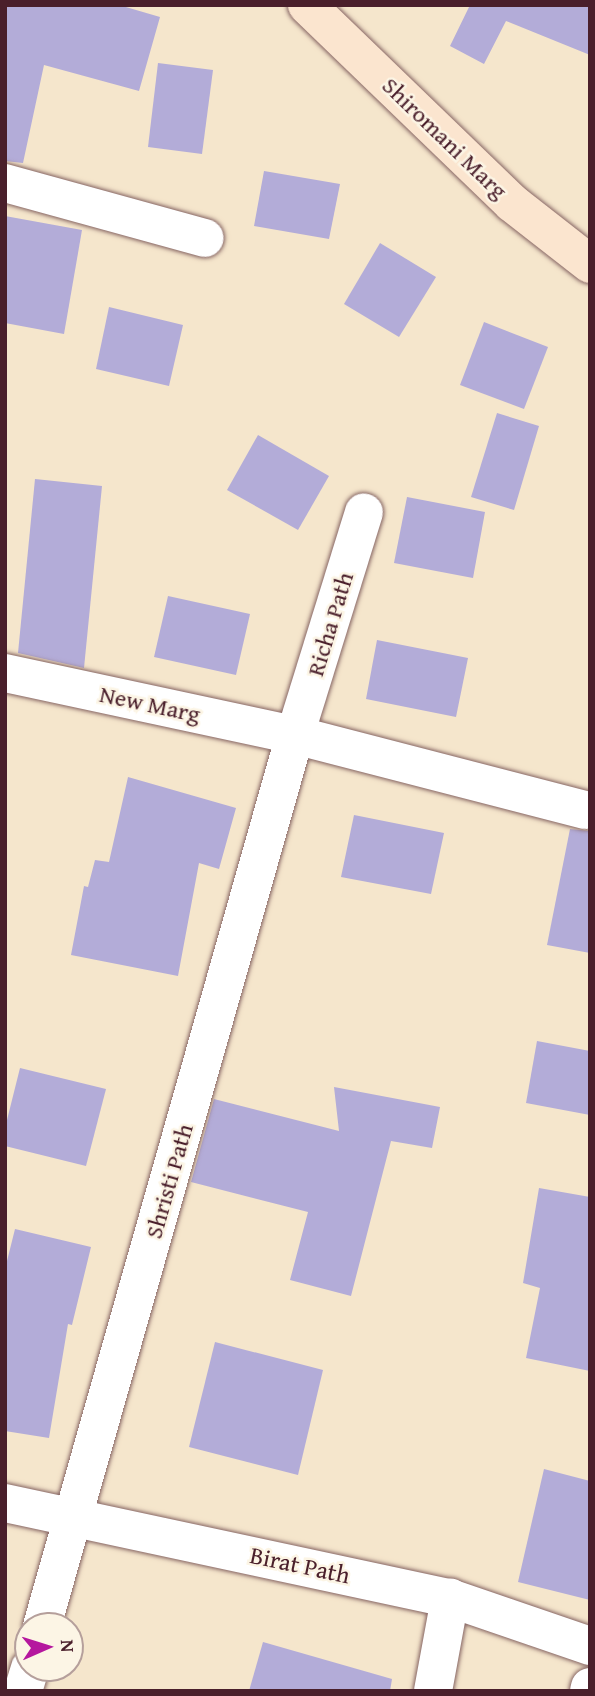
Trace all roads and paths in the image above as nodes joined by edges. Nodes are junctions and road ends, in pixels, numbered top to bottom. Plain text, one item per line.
1 (307, 5) edge
2 (5, 183) edge
3 (205, 237) dead end
4 (590, 264) edge
5 (364, 512) dead end
6 (5, 673) edge
7 (295, 735) junction
8 (584, 810) dead end
9 (5, 1503) edge
10 (74, 1516) junction
11 (450, 1598) junction
12 (46, 1612) edge
13 (590, 1646) edge
14 (432, 1691) edge

1 - 4 street, Shiromani Marg
2 - 3 street
5 - 7 street, Richa Path
6 - 7 street, New Marg
7 - 8 street, New Marg
7 - 10 street, Shristi Path
9 - 10 street, Birat Path
10 - 11 street, Birat Path
10 - 12 street, Shristi Path
11 - 13 street, Birat Path
11 - 14 street

